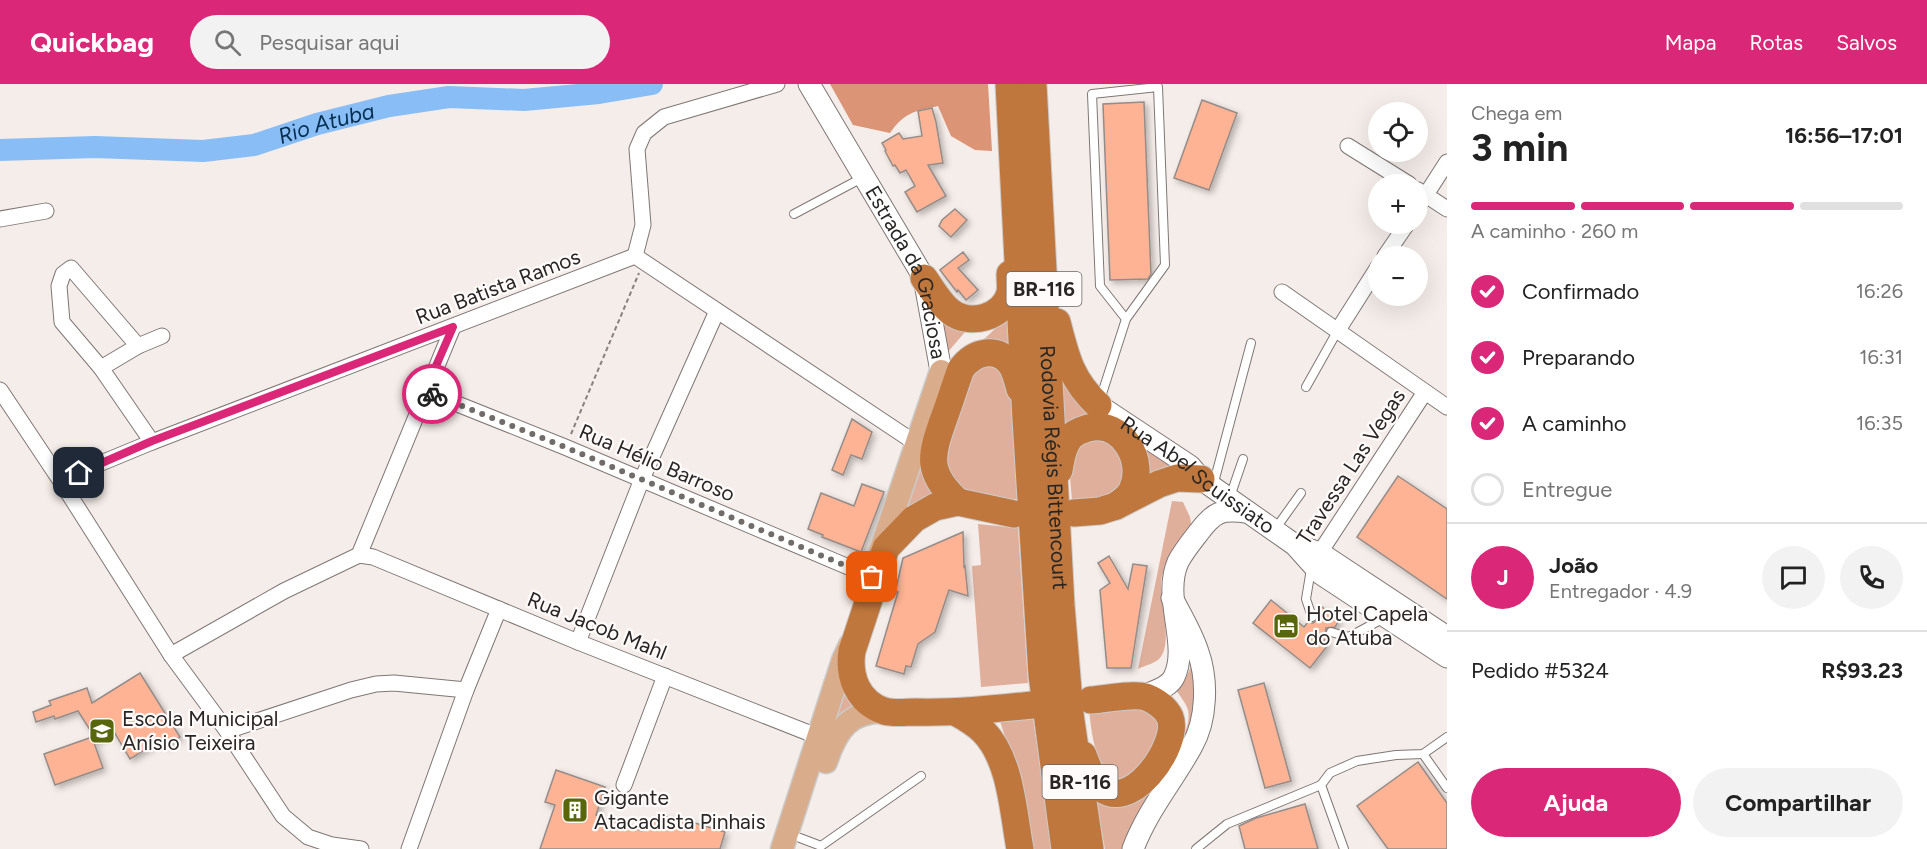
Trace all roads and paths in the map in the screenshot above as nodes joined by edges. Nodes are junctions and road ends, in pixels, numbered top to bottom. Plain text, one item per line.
1 (777, 84) edge
2 (809, 84) edge
3 (1008, 84) edge
4 (1033, 84) edge
5 (1348, 146) dead end
6 (1447, 162) edge
7 (1393, 174) edge
8 (864, 177) junction
9 (1428, 187) edge
10 (1428, 201) edge
11 (1447, 209) edge
12 (46, 211) dead end
13 (794, 214) dead end
14 (0, 219) edge
15 (639, 259) junction
16 (924, 278) junction
17 (1368, 283) edge
18 (1282, 292) dead end
19 (717, 311) junction
20 (997, 311) junction
21 (1126, 319) junction
22 (453, 327) junction
23 (1338, 330) junction
24 (162, 336) dead end
25 (1251, 343) dead end
26 (138, 346) junction
27 (101, 368) junction
28 (941, 371) junction
29 (1306, 387) dead end
30 (0, 390) edge
31 (425, 391) junction
32 (1425, 392) junction
33 (1098, 405) junction
34 (1447, 407) edge
35 (1026, 419) junction
36 (152, 441) junction
37 (916, 444) junction
38 (565, 447) junction
39 (1243, 459) dead end
40 (642, 479) junction
41 (60, 480) junction
42 (1214, 489) junction
43 (1301, 493) dead end
44 (958, 502) junction
45 (1064, 504) junction
46 (1116, 506) junction
47 (1246, 512) junction
48 (1014, 514) dead end
49 (1212, 515) junction
50 (1274, 530) junction
51 (359, 555) junction
52 (1316, 559) junction
53 (872, 577) junction
54 (1172, 598) junction
55 (499, 609) junction
56 (1312, 617) dead end
57 (1386, 617) junction
58 (863, 618) junction
59 (1331, 632) dead end
60 (1446, 635) edge
61 (578, 642) junction
62 (171, 655) junction
63 (1447, 657) edge
64 (665, 676) junction
65 (466, 690) junction
66 (1143, 696) junction
67 (1032, 705) dead end
68 (1081, 707) junction
69 (888, 712) junction
70 (957, 713) junction
71 (227, 731) junction
72 (819, 737) junction
73 (1447, 737) edge
74 (1423, 754) junction
75 (921, 776) dead end
76 (624, 784) dead end
77 (1321, 785) junction
78 (1447, 788) edge
79 (804, 846) edge
80 (361, 849) edge
81 (409, 849) edge
82 (1020, 849) edge
83 (1065, 849) edge
84 (1090, 849) edge
85 (1133, 849) edge
86 (1196, 849) edge
87 (1344, 849) edge

1 - 15 street
2 - 8 main road, Estrada da Graciosa
3 - 20 highway
3 - 35 highway, Rodovia Régis Bittencourt / BR-116
4 - 33 highway
4 - 45 highway, Rodovia Régis Bittencourt / BR-116
5 - 7 street
6 - 9 street
8 - 13 lane
8 - 16 main road, Estrada da Graciosa
10 - 11 street
12 - 14 street
15 - 19 street
15 - 22 street, Rua Batista Ramos
15 - 38 path
16 - 20 highway
16 - 28 main road, Estrada da Graciosa
17 - 23 street
18 - 23 street
19 - 37 street
19 - 40 street
20 - 28 highway
21 - 21 lane
21 - 33 lane
22 - 31 street
22 - 36 street, Rua Batista Ramos
23 - 29 lane
23 - 32 street
24 - 26 street
25 - 42 lane
26 - 27 street
26 - 27 street
27 - 36 street
28 - 37 main road, Estrada da Graciosa
30 - 41 street
31 - 38 street, Rua Hélio Barroso
31 - 51 street
32 - 34 street
32 - 52 street, Travessa Las Vegas
33 - 42 main road, Rua Abel Scuissiato
35 - 44 highway
35 - 83 highway, Rodovia Régis Bittencourt / BR-116
36 - 41 street, Rua Batista Ramos
37 - 53 main road, Estrada da Graciosa
38 - 40 street, Rua Hélio Barroso
39 - 42 lane
40 - 53 street, Rua Hélio Barroso
40 - 61 street
41 - 62 street
42 - 46 highway
42 - 47 main road, Rua Abel Scuissiato
42 - 49 main road
43 - 50 lane
44 - 48 highway
44 - 58 highway
45 - 46 highway
45 - 46 highway
45 - 68 highway, Rodovia Régis Bittencourt / BR-116
47 - 49 main road
47 - 50 main road, Rua Abel Scuissiato
49 - 54 main road
50 - 52 main road, Rua Abel Scuissiato
51 - 55 street, Rua Jacob Mahl
51 - 62 street
52 - 56 lane
52 - 57 main road, Rua Abel Scuissiato
52 - 60 main road, Rua Abel Scuissiato
53 - 58 main road, Estrada da Graciosa
54 - 66 main road
54 - 85 main road
55 - 61 street, Rua Jacob Mahl
55 - 65 street
57 - 59 lane
57 - 63 main road, Rua Abel Scuissiato
58 - 69 highway
58 - 72 main road, Estrada da Graciosa
61 - 64 street, Rua Jacob Mahl
62 - 71 street
64 - 72 street, Rua Jacob Mahl
64 - 76 street
65 - 71 street
65 - 81 street
66 - 68 highway
66 - 68 highway
67 - 70 highway
68 - 84 highway, Rodovia Régis Bittencourt / BR-116
69 - 70 highway
69 - 79 main road
70 - 82 highway
71 - 80 street
72 - 79 main road, Estrada da Graciosa
73 - 74 lane
74 - 77 lane
74 - 78 lane
75 - 79 lane
77 - 86 lane
77 - 87 lane

